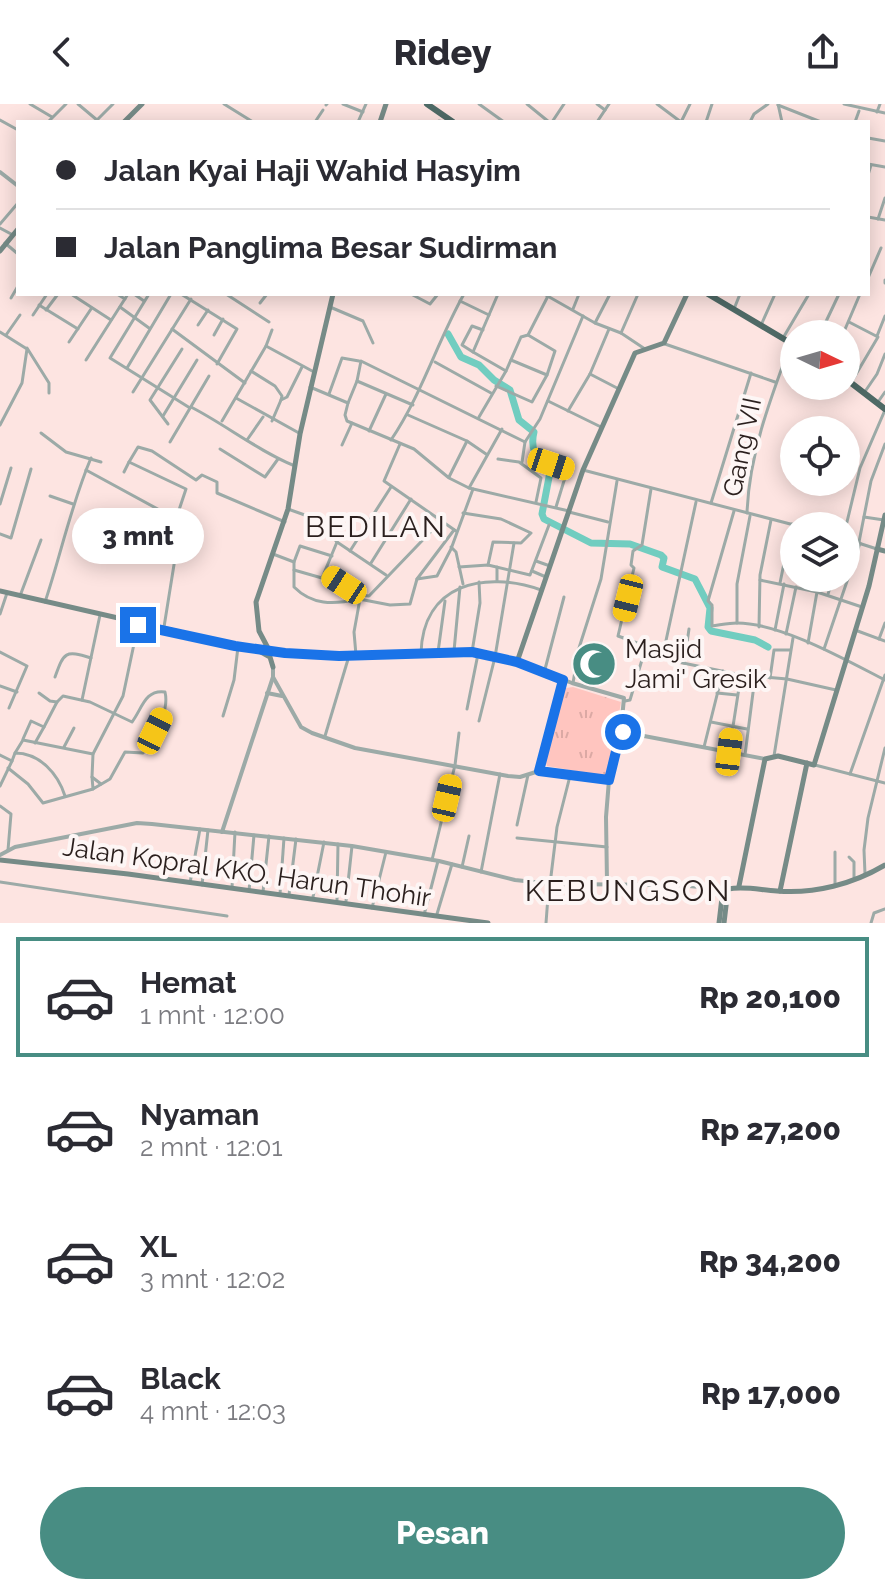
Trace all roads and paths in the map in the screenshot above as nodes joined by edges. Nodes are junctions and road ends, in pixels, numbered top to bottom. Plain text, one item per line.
1 (30, 104) edge
2 (66, 104) edge
3 (78, 104) edge
4 (113, 104) edge
5 (142, 104) edge
6 (224, 104) edge
7 (343, 104) edge
8 (366, 104) edge
9 (427, 104) edge
10 (479, 104) edge
11 (527, 104) edge
12 (564, 104) edge
13 (597, 104) edge
14 (609, 104) edge
15 (657, 104) edge
16 (768, 104) edge
17 (778, 104) edge
18 (793, 104) edge
19 (844, 104) edge
20 (880, 104) edge
21 (860, 109) junction
22 (323, 110) dead end
23 (605, 110) junction
24 (790, 110) junction
25 (363, 112) junction
26 (877, 112) junction
27 (885, 113) edge
28 (52, 117) junction
29 (50, 120) edge
30 (95, 120) edge
31 (97, 120) edge
32 (126, 120) edge
33 (250, 120) edge
34 (316, 120) edge
35 (359, 120) edge
36 (441, 120) edge
37 (501, 120) edge
38 (547, 120) edge
39 (552, 120) edge
40 (598, 120) edge
41 (678, 120) edge
42 (751, 120) edge
43 (816, 120) edge
44 (856, 120) edge
45 (870, 164) edge
46 (885, 167) edge
47 (0, 172) edge
48 (16, 184) edge
49 (885, 198) edge
50 (16, 206) edge
51 (870, 217) edge
52 (878, 219) junction
53 (885, 220) edge
54 (0, 226) edge
55 (16, 231) edge
56 (13, 235) junction
57 (5, 243) junction
58 (881, 248) dead end
59 (0, 251) edge
60 (16, 252) edge
61 (870, 273) edge
62 (16, 289) edge
63 (46, 296) edge
64 (56, 296) edge
65 (74, 296) edge
66 (120, 296) edge
67 (127, 296) edge
68 (137, 296) edge
69 (148, 296) edge
70 (170, 296) edge
71 (185, 296) edge
72 (229, 296) edge
73 (265, 296) edge
74 (333, 296) edge
75 (415, 296) edge
76 (436, 296) edge
77 (463, 296) edge
78 (497, 296) edge
79 (546, 296) edge
80 (548, 296) edge
81 (578, 296) edge
82 (609, 296) edge
83 (637, 296) edge
84 (686, 296) edge
85 (711, 296) edge
86 (739, 296) edge
87 (774, 296) edge
88 (808, 296) edge
89 (838, 296) edge
90 (858, 296) edge
91 (11, 298) dead end
92 (125, 299) junction
93 (191, 299) junction
94 (145, 301) junction
95 (460, 301) junction
96 (260, 303) dead end
97 (39, 305) junction
98 (92, 307) junction
99 (120, 307) junction
100 (330, 307) junction
101 (572, 309) junction
102 (734, 309) junction
103 (46, 310) junction
104 (208, 310) junction
105 (20, 315) dead end
106 (33, 315) dead end
107 (489, 315) junction
108 (583, 316) junction
109 (885, 316) edge
110 (135, 318) junction
111 (223, 319) junction
112 (111, 320) junction
113 (794, 320) edge
114 (827, 320) edge
115 (850, 320) edge
116 (269, 322) dead end
117 (595, 323) junction
118 (198, 325) dead end
119 (761, 325) junction
120 (151, 328) junction
121 (860, 328) edge
122 (78, 329) junction
123 (172, 329) junction
124 (609, 329) junction
125 (272, 330) dead end
126 (483, 330) junction
127 (0, 332) edge
128 (621, 333) junction
129 (6, 335) junction
130 (214, 335) dead end
131 (528, 335) junction
132 (780, 336) edge
133 (877, 336) junction
134 (69, 342) dead end
135 (373, 343) dead end
136 (664, 343) junction
137 (266, 346) junction
138 (27, 348) junction
139 (182, 349) dead end
140 (645, 349) junction
141 (473, 352) junction
142 (885, 354) edge
143 (86, 360) dead end
144 (197, 360) dead end
145 (511, 360) junction
146 (361, 361) junction
147 (433, 361) junction
148 (217, 364) junction
149 (860, 365) edge
150 (302, 367) junction
151 (127, 368) junction
152 (251, 371) junction
153 (506, 371) junction
154 (780, 371) edge
155 (314, 372) junction
156 (751, 373) junction
157 (590, 374) junction
158 (547, 375) junction
159 (209, 376) dead end
160 (142, 377) junction
161 (357, 381) junction
162 (775, 382) junction
163 (245, 383) junction
164 (496, 386) junction
165 (158, 387) junction
166 (310, 387) junction
167 (617, 388) junction
168 (421, 389) junction
169 (860, 390) edge
170 (133, 392) dead end
171 (885, 392) edge
172 (49, 393) dead end
173 (491, 393) junction
174 (864, 393) junction
175 (329, 394) junction
176 (386, 394) junction
177 (174, 398) junction
178 (236, 398) junction
179 (281, 400) junction
180 (548, 401) junction
181 (348, 403) junction
182 (877, 403) junction
183 (413, 405) junction
184 (190, 408) junction
185 (885, 410) edge
186 (568, 411) junction
187 (2, 415) edge
188 (408, 415) junction
189 (163, 416) junction
190 (263, 416) junction
191 (479, 417) junction
192 (272, 421) junction
193 (222, 423) junction
194 (352, 423) junction
195 (168, 424) dead end
196 (0, 425) edge
197 (601, 427) junction
198 (502, 429) junction
199 (369, 431) junction
200 (41, 433) dead end
201 (300, 434) junction
202 (247, 440) junction
203 (391, 440) junction
204 (467, 441) junction
205 (170, 442) dead end
206 (525, 442) junction
207 (400, 444) junction
208 (885, 444) edge
209 (342, 445) dead end
210 (220, 449) dead end
211 (486, 454) junction
212 (91, 458) junction
213 (278, 459) junction
214 (498, 459) dead end
215 (101, 462) dead end
216 (129, 462) junction
217 (522, 463) junction
218 (551, 464) dead end
219 (295, 466) junction
220 (11, 468) dead end
221 (31, 469) dead end
222 (86, 470) junction
223 (583, 470) junction
224 (124, 472) dead end
225 (191, 477) junction
226 (449, 478) junction
227 (617, 481) junction
228 (392, 486) junction
229 (184, 488) junction
230 (471, 488) junction
231 (651, 489) junction
232 (50, 496) dead end
233 (411, 499) junction
234 (697, 501) junction
235 (536, 502) junction
236 (0, 504) edge
237 (73, 504) junction
238 (710, 504) junction
239 (556, 507) junction
240 (288, 509) junction
241 (734, 511) junction
242 (569, 512) junction
243 (849, 512) edge
244 (463, 513) junction
245 (749, 514) junction
246 (864, 517) junction
247 (884, 517) edge
248 (176, 519) junction
249 (771, 520) junction
250 (441, 521) junction
251 (285, 522) junction
252 (780, 522) edge
253 (610, 523) junction
254 (549, 525) dead end
255 (455, 530) junction
256 (0, 534) edge
257 (174, 536) dead end
258 (860, 537) edge
259 (41, 540) dead end
260 (337, 542) junction
261 (860, 542) edge
262 (514, 543) junction
263 (177, 546) dead end
264 (451, 547) junction
265 (877, 549) junction
266 (350, 551) junction
267 (885, 551) edge
268 (273, 554) junction
269 (332, 556) junction
270 (536, 561) junction
271 (294, 562) junction
272 (371, 563) junction
273 (488, 565) junction
274 (550, 566) junction
275 (459, 567) junction
276 (497, 567) junction
277 (293, 570) junction
278 (509, 570) junction
279 (532, 571) junction
280 (325, 572) junction
281 (387, 575) junction
282 (526, 576) junction
283 (546, 577) junction
284 (417, 579) junction
285 (759, 579) junction
286 (497, 581) junction
287 (506, 581) junction
288 (479, 582) junction
289 (780, 583) edge
290 (522, 585) junction
291 (462, 586) junction
292 (542, 591) junction
293 (3, 592) edge
294 (781, 592) edge
295 (796, 592) edge
296 (817, 592) joint
297 (841, 592) edge
298 (828, 594) joint
299 (20, 596) junction
300 (564, 597) dead end
301 (359, 598) junction
302 (445, 598) junction
303 (839, 598) junction
304 (45, 602) junction
305 (862, 607) junction
306 (0, 614) edge
307 (100, 615) junction
308 (737, 623) junction
309 (885, 623) edge
310 (138, 625) junction
311 (759, 627) junction
312 (689, 629) dead end
313 (163, 630) junction
314 (775, 630) junction
315 (855, 630) junction
316 (259, 631) junction
317 (786, 634) junction
318 (793, 638) junction
319 (879, 639) junction
320 (885, 641) edge
321 (808, 643) junction
322 (238, 647) junction
323 (249, 648) junction
324 (790, 650) junction
325 (823, 650) junction
326 (269, 651) junction
327 (0, 652) edge
328 (438, 652) junction
329 (454, 652) junction
330 (285, 653) junction
331 (421, 653) junction
332 (475, 653) junction
333 (644, 653) junction
334 (352, 655) junction
335 (495, 657) junction
336 (91, 658) junction
337 (662, 659) junction
338 (845, 660) junction
339 (517, 662) junction
340 (684, 663) junction
341 (273, 667) junction
342 (723, 671) junction
343 (544, 673) junction
344 (741, 675) junction
345 (55, 677) dead end
346 (273, 677) junction
347 (755, 677) junction
348 (770, 678) junction
349 (885, 678) edge
350 (785, 679) junction
351 (563, 680) junction
352 (573, 683) junction
353 (0, 686) edge
354 (836, 690) junction
355 (17, 692) junction
356 (39, 693) dead end
357 (267, 693) junction
358 (717, 693) junction
359 (737, 695) junction
360 (282, 696) junction
361 (82, 700) junction
362 (625, 701) junction
363 (57, 702) junction
364 (9, 708) dead end
365 (467, 709) dead end
366 (115, 715) junction
367 (223, 716) dead end
368 (479, 721) dead end
369 (710, 722) junction
370 (44, 727) junction
371 (732, 727) junction
372 (74, 728) dead end
373 (747, 729) junction
374 (621, 732) junction
375 (459, 733) dead end
376 (325, 738) junction
377 (23, 740) junction
378 (35, 743) junction
379 (64, 747) junction
380 (704, 747) junction
381 (885, 748) edge
382 (729, 752) junction
383 (15, 753) junction
384 (93, 754) junction
385 (0, 755) edge
386 (745, 755) junction
387 (774, 757) junction
388 (765, 759) junction
389 (12, 761) junction
390 (810, 764) junction
391 (455, 765) junction
392 (8, 768) junction
393 (539, 771) junction
394 (500, 774) junction
395 (850, 774) junction
396 (528, 775) junction
397 (570, 776) junction
398 (92, 777) junction
399 (1, 779) edge
400 (609, 780) junction
401 (875, 780) junction
402 (885, 783) edge
403 (101, 784) junction
404 (0, 786) edge
405 (93, 789) junction
406 (65, 796) junction
407 (0, 806) edge
408 (517, 825) dead end
409 (200, 829) junction
410 (208, 830) junction
411 (222, 832) junction
412 (235, 832) junction
413 (254, 835) junction
414 (269, 836) junction
415 (469, 836) dead end
416 (284, 838) junction
417 (517, 838) dead end
418 (296, 839) junction
419 (324, 842) junction
420 (555, 843) junction
421 (338, 844) junction
422 (352, 846) junction
423 (607, 847) junction
424 (8, 850) junction
425 (386, 852) junction
426 (835, 852) dead end
427 (849, 857) dead end
428 (0, 858) edge
429 (435, 860) junction
430 (452, 864) junction
431 (885, 865) edge
432 (462, 867) junction
433 (481, 872) junction
434 (551, 876) dead end
435 (865, 877) junction
436 (855, 881) junction
437 (0, 882) edge
438 (190, 883) junction
439 (549, 883) junction
440 (607, 883) junction
441 (202, 885) junction
442 (739, 886) junction
443 (835, 886) junction
444 (232, 889) junction
445 (725, 889) junction
446 (249, 892) junction
447 (780, 892) junction
448 (263, 893) junction
449 (280, 896) junction
450 (289, 896) junction
451 (313, 900) junction
452 (337, 903) junction
453 (346, 904) junction
454 (372, 908) junction
455 (885, 909) edge
456 (424, 915) junction
457 (227, 916) dead end
458 (437, 917) junction
459 (488, 923) edge
460 (546, 923) edge
461 (722, 923) edge
462 (871, 923) edge

1 - 28 street
2 - 28 street
3 - 30 street
4 - 31 street
5 - 32 main road
6 - 33 street
7 - 25 street
8 - 25 street
9 - 36 highway
10 - 37 street
11 - 38 street
12 - 39 street
13 - 23 street
14 - 23 street
15 - 41 street
16 - 42 street
17 - 24 street
18 - 24 street
19 - 21 street
20 - 26 street
21 - 26 street
21 - 44 street
22 - 34 street
23 - 40 street
24 - 43 street
25 - 35 street
26 - 27 street
28 - 29 street
45 - 46 street
47 - 48 street
49 - 52 street
50 - 54 street
51 - 52 street
52 - 53 street
54 - 56 street
55 - 56 main road
56 - 57 main road
57 - 59 main road
57 - 60 street
58 - 61 street
62 - 91 street
63 - 97 street
64 - 103 street
65 - 98 street
66 - 92 street
67 - 92 street
68 - 94 street
69 - 94 street
70 - 120 street
71 - 93 street
72 - 116 street
73 - 96 street
74 - 100 main road
75 - 76 street
77 - 95 street
78 - 107 street
79 - 131 street
80 - 101 street
81 - 101 street
82 - 117 street
83 - 128 street
84 - 136 main road
85 - 102 highway
86 - 102 street
87 - 119 street
88 - 113 street
89 - 114 street
90 - 115 street
92 - 99 street
93 - 104 street
93 - 123 street
94 - 110 street
95 - 107 street
95 - 147 street
97 - 103 street
97 - 106 street
98 - 112 street
98 - 122 street
99 - 110 street
99 - 112 street
100 - 135 street
100 - 155 main road
101 - 108 street
102 - 119 highway
103 - 122 street
104 - 111 street
104 - 118 street
105 - 129 street
107 - 126 street
108 - 117 street
108 - 180 street
109 - 133 street
110 - 120 street
110 - 151 street
111 - 130 street
111 - 148 street
112 - 143 street
117 - 124 street
119 - 132 highway
120 - 151 street
121 - 133 street
122 - 134 street
123 - 148 street
123 - 160 street
124 - 128 street
124 - 157 street
125 - 137 street
126 - 141 street
126 - 141 street
127 - 129 street
128 - 140 street
129 - 138 street
131 - 145 street
131 - 158 street
133 - 149 street
136 - 140 main road
136 - 156 street
137 - 150 street
137 - 152 street
138 - 172 street
138 - 187 street
139 - 165 street
140 - 167 main road
141 - 153 street
142 - 174 street
144 - 177 street
145 - 153 street
145 - 158 street
146 - 161 street
146 - 168 street
146 - 175 street
147 - 168 street
147 - 173 street
148 - 163 street
150 - 155 street
150 - 179 street
151 - 160 street
152 - 163 street
152 - 179 street
153 - 164 street
154 - 162 street, Gang VII
155 - 166 main road
156 - 162 street
156 - 238 street
157 - 167 street
157 - 186 street
158 - 164 street
159 - 184 street
160 - 165 street
160 - 170 street
161 - 176 street
161 - 181 street
162 - 245 street, Gang VII
163 - 178 street
164 - 173 street
165 - 177 street
165 - 189 street
166 - 175 street
166 - 201 main road
167 - 197 main road
168 - 183 street
168 - 191 street
169 - 174 highway
171 - 182 street
173 - 191 street
174 - 182 highway
175 - 181 street
176 - 183 street
176 - 199 street
177 - 184 street
177 - 189 street
178 - 190 street
178 - 193 street
179 - 192 street
180 - 186 street
180 - 206 street
181 - 194 street
182 - 185 highway
183 - 188 street
184 - 193 street
184 - 205 street
185 - 243 street
186 - 197 street
187 - 196 street
188 - 203 street
188 - 204 street
189 - 195 street
190 - 192 street
190 - 202 street
191 - 198 street
192 - 201 street
193 - 202 street
194 - 199 street
194 - 209 street
197 - 223 main road
198 - 206 street
198 - 211 street
199 - 203 street
200 - 212 street
201 - 219 main road
202 - 213 street
203 - 207 street
204 - 211 street
204 - 226 street
206 - 217 street
207 - 226 street
207 - 228 street
208 - 246 street
210 - 213 street
211 - 230 street
212 - 215 street
212 - 222 street
213 - 219 street
214 - 217 street
216 - 224 street
216 - 225 street
216 - 229 street
217 - 235 street
218 - 239 street
219 - 240 main road
220 - 236 street
221 - 256 street
222 - 237 street
222 - 248 street
223 - 227 street
223 - 242 main road
225 - 229 street
225 - 251 street
226 - 230 street
227 - 231 street
227 - 253 street
228 - 233 street
228 - 266 street
229 - 248 street
230 - 235 street
230 - 244 street
231 - 234 street
231 - 333 street
232 - 237 street
233 - 250 street
233 - 272 street
234 - 238 street
234 - 337 street
235 - 239 street
237 - 304 street
238 - 241 street
239 - 242 street
240 - 251 main road
240 - 260 street
241 - 245 street
241 - 308 street
242 - 253 street
242 - 274 main road
244 - 255 street
244 - 262 street
245 - 249 street
245 - 308 street, Gang VII
246 - 247 street
246 - 258 street
247 - 265 main road
248 - 257 street
249 - 252 street
249 - 285 street
250 - 255 street
250 - 281 street
251 - 268 main road
253 - 352 street
254 - 270 street
255 - 264 street
255 - 284 street
259 - 299 street
260 - 266 street
260 - 269 street
261 - 265 street
262 - 273 street
262 - 278 street
263 - 313 street
264 - 275 street
264 - 284 street
265 - 267 main road
265 - 305 main road
266 - 272 street
268 - 271 street
268 - 316 main road
269 - 271 street
269 - 280 street
270 - 274 street
270 - 279 street
271 - 277 street
272 - 281 street
273 - 275 street
273 - 276 street
274 - 283 main road
275 - 291 street
276 - 278 street
276 - 286 street
277 - 280 street
277 - 301 street
278 - 282 street
278 - 287 street
279 - 282 street
279 - 283 street
280 - 301 street
281 - 301 street
282 - 290 street
283 - 292 main road
284 - 301 street
285 - 289 street
285 - 311 street
286 - 287 street
286 - 288 street
287 - 290 street
287 - 335 street
288 - 291 street
288 - 332 street
290 - 292 street
291 - 302 street
291 - 329 street
292 - 339 main road
293 - 299 main road
293 - 306 street
294 - 314 street
295 - 317 street
296 - 298 street
296 - 321 street
297 - 303 street
298 - 303 street
299 - 304 main road
300 - 343 street
301 - 334 street
302 - 328 street
302 - 331 street
303 - 305 street
303 - 325 street
304 - 307 main road
305 - 315 main road
307 - 310 main road
307 - 336 street
308 - 311 street
309 - 319 street
310 - 313 main road
310 - 366 street
311 - 314 street
312 - 340 street
313 - 322 main road
314 - 317 street
315 - 319 street
315 - 338 main road
316 - 323 main road
316 - 326 main road
316 - 330 main road
317 - 318 street
318 - 321 street
318 - 324 street
319 - 320 street
321 - 325 street
322 - 323 main road
322 - 367 street
323 - 326 main road
323 - 341 main road
324 - 348 street
324 - 350 street
325 - 338 street
326 - 330 main road
326 - 341 street
327 - 355 street
328 - 329 main road
328 - 331 main road
329 - 332 main road
330 - 334 main road
330 - 341 main road
331 - 334 main road
332 - 335 main road
332 - 365 street
333 - 337 street
333 - 362 street
334 - 376 street
335 - 339 main road
335 - 368 street
336 - 345 street
336 - 361 street
337 - 340 street
338 - 349 street
338 - 354 main road
339 - 343 street
340 - 342 street
341 - 346 street
342 - 344 street
342 - 358 street
343 - 351 street
344 - 347 street
344 - 359 street
346 - 357 street
346 - 360 street
347 - 348 street
347 - 373 street
348 - 350 street
349 - 395 street
350 - 354 street
350 - 387 street
351 - 352 street
351 - 393 street
352 - 362 street
353 - 355 street
354 - 390 main road
355 - 364 street
356 - 363 street
357 - 360 street
357 - 411 street
358 - 359 street
358 - 369 street
359 - 371 street
360 - 376 street
361 - 363 street
361 - 366 street
362 - 374 street
363 - 370 street
366 - 384 street
366 - 403 street
369 - 371 street
369 - 380 street
370 - 377 street
370 - 378 street
371 - 373 street
371 - 382 street
372 - 379 street
373 - 386 street
374 - 380 street
374 - 400 street
375 - 391 street
376 - 391 street
377 - 378 street
377 - 383 street
378 - 379 street
379 - 384 street
380 - 382 street
381 - 401 street
382 - 386 street
383 - 389 street
383 - 406 street
384 - 398 street
385 - 389 street
386 - 388 street
387 - 388 main road
387 - 390 main road
388 - 442 main road
389 - 392 street
390 - 395 street
390 - 447 main road
391 - 394 street
391 - 429 street
392 - 399 street
392 - 406 street
393 - 396 street
393 - 397 street
394 - 396 street
394 - 433 street
395 - 401 street
396 - 408 street
397 - 400 street
397 - 420 street
398 - 403 street
398 - 405 street
399 - 404 street
400 - 423 street
401 - 402 street
401 - 435 street
403 - 405 street
405 - 406 street
407 - 424 street
409 - 410 street
409 - 424 street
409 - 438 street
410 - 411 street
410 - 441 street
411 - 412 street
412 - 413 street
412 - 444 street
413 - 414 street
413 - 446 street
414 - 416 street
414 - 448 street
415 - 432 street
416 - 418 street
416 - 449 street
417 - 420 street
418 - 419 street
418 - 450 street
419 - 421 street
419 - 451 street
420 - 423 street
420 - 434 street
421 - 422 street
421 - 452 street
422 - 425 street
422 - 453 street
423 - 440 street
424 - 428 street
425 - 429 street
425 - 454 street
426 - 443 street
427 - 436 street
428 - 438 main road, Jalan Kopral KKO. Harun Thohir
429 - 430 street
429 - 456 street
430 - 432 street
430 - 458 street
431 - 435 main road
432 - 433 street
433 - 439 street
435 - 436 main road
436 - 443 main road
437 - 457 street
438 - 441 main road, Jalan Kopral KKO. Harun Thohir
439 - 440 street
439 - 460 street
440 - 445 street
441 - 444 main road, Jalan Kopral KKO. Harun Thohir
442 - 445 main road
442 - 447 main road
443 - 447 main road
444 - 446 main road, Jalan Kopral KKO. Harun Thohir
445 - 461 main road
446 - 448 main road, Jalan Kopral KKO. Harun Thohir
448 - 449 main road, Jalan Kopral KKO. Harun Thohir
449 - 450 main road, Jalan Kopral KKO. Harun Thohir
450 - 451 main road, Jalan Kopral KKO. Harun Thohir
451 - 452 main road, Jalan Kopral KKO. Harun Thohir
452 - 453 main road, Jalan Kopral KKO. Harun Thohir
453 - 454 main road, Jalan Kopral KKO. Harun Thohir
454 - 456 main road, Jalan Kopral KKO. Harun Thohir
455 - 462 street
456 - 458 main road, Jalan Kopral KKO. Harun Thohir
458 - 459 main road, Jalan Kopral KKO. Harun Thohir

